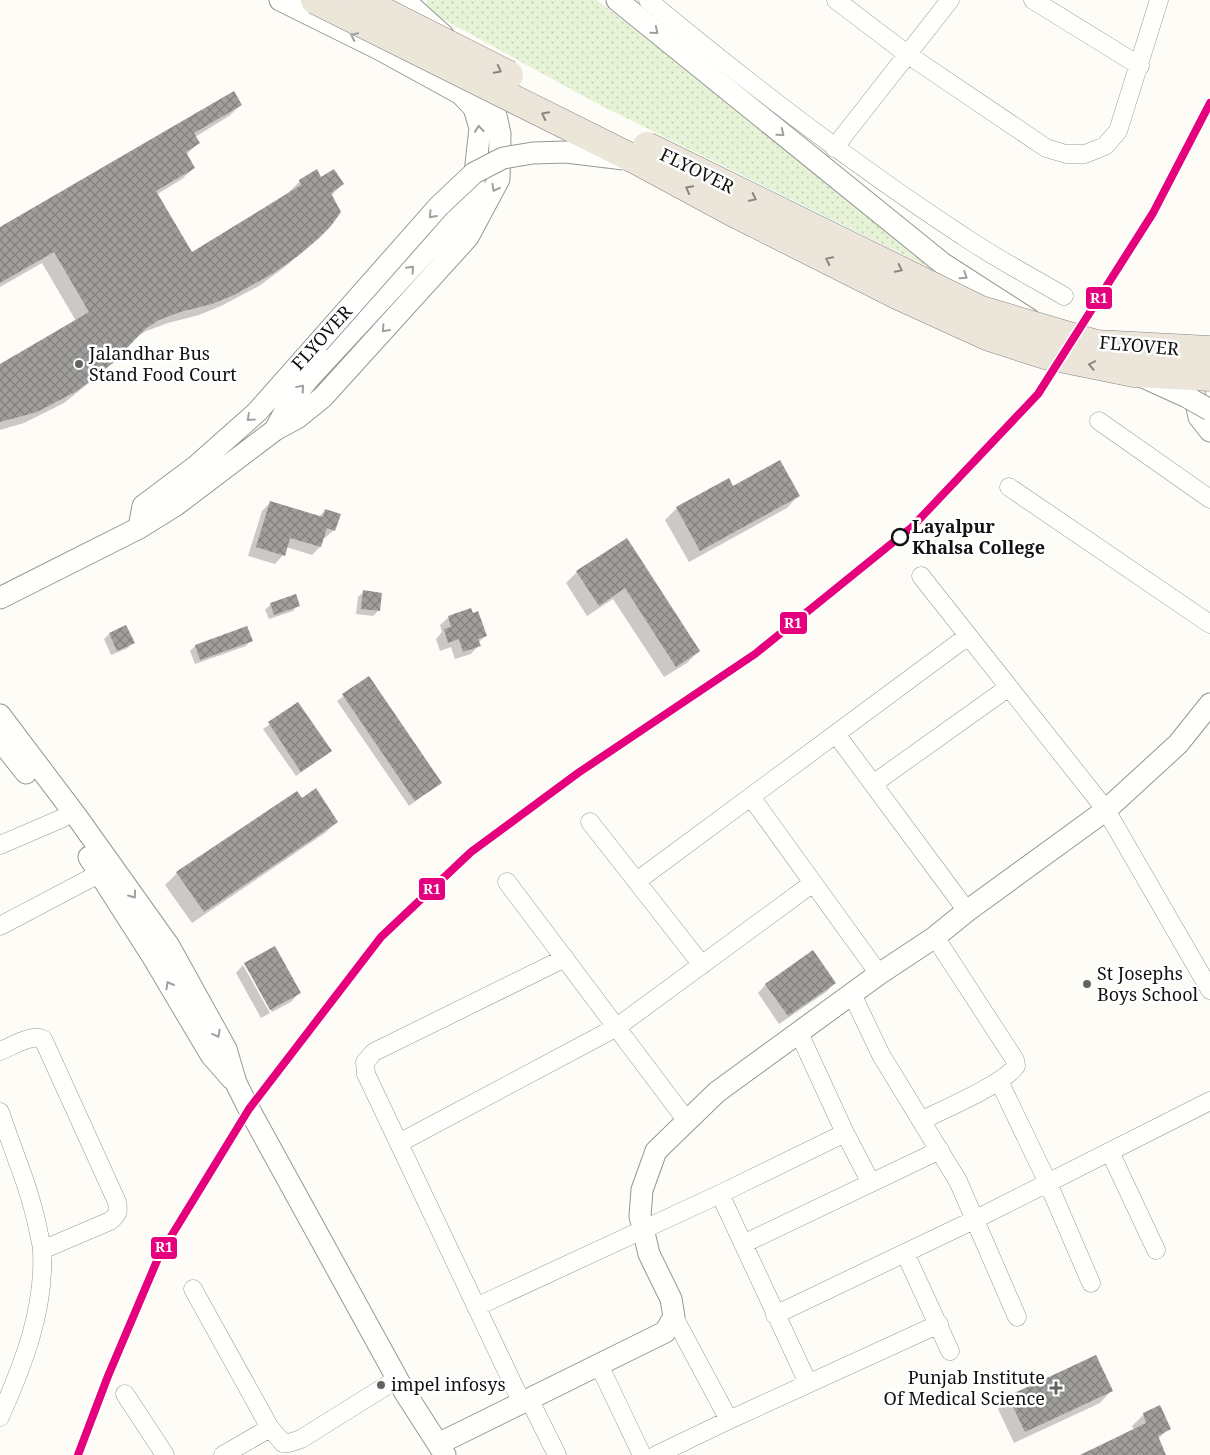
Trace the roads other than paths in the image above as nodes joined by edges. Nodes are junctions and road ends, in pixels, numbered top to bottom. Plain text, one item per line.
1 (280, 0) edge
2 (315, 0) edge
3 (361, 0) edge
4 (404, 0) edge
5 (617, 0) edge
6 (648, 0) edge
7 (836, 0) edge
8 (950, 0) edge
9 (1033, 0) edge
10 (1159, 0) edge
11 (379, 49) junction
12 (907, 54) junction
13 (1140, 66) junction
14 (834, 148) junction
15 (634, 159) junction
16 (1064, 296) dead end
17 (1039, 327) junction
18 (1210, 342) edge
19 (1210, 350) edge
20 (1134, 373) junction
21 (1206, 391) edge
22 (1099, 421) dead end
23 (1210, 427) edge
24 (275, 430) junction
25 (1009, 486) dead end
26 (1210, 499) edge
27 (140, 528) junction
28 (920, 576) dead end
29 (0, 598) edge
30 (1210, 624) edge
31 (968, 636) junction
32 (1009, 687) junction
33 (1210, 704) edge
34 (0, 715) edge
35 (836, 734) junction
36 (0, 740) edge
37 (873, 784) junction
38 (750, 797) junction
39 (1106, 810) junction
40 (63, 818) junction
41 (590, 822) dead end
42 (0, 845) edge
43 (106, 870) junction
44 (636, 881) junction
45 (507, 882) dead end
46 (813, 883) junction
47 (967, 911) junction
48 (0, 926) edge
49 (935, 936) junction
50 (565, 958) junction
51 (702, 965) junction
52 (1204, 965) edge
53 (879, 974) junction
54 (1210, 990) edge
55 (852, 994) junction
56 (617, 1027) junction
57 (799, 1033) junction
58 (0, 1051) edge
59 (999, 1081) junction
60 (1210, 1101) edge
61 (0, 1112) edge
62 (922, 1120) junction
63 (688, 1121) junction
64 (845, 1133) junction
65 (399, 1143) junction
66 (940, 1150) junction
67 (1110, 1152) junction
68 (872, 1182) junction
69 (1048, 1183) junction
70 (720, 1194) junction
71 (976, 1219) junction
72 (643, 1229) junction
73 (743, 1244) junction
74 (42, 1250) junction
75 (1156, 1250) dead end
76 (905, 1253) junction
77 (1091, 1283) dead end
78 (193, 1290) dead end
79 (476, 1307) junction
80 (776, 1315) junction
81 (1017, 1317) dead end
82 (674, 1318) junction
83 (939, 1324) junction
84 (950, 1351) dead end
85 (599, 1365) junction
86 (398, 1379) junction
87 (808, 1384) junction
88 (125, 1394) dead end
89 (526, 1401) junction
90 (0, 1417) edge
91 (729, 1420) junction
92 (270, 1428) junction
93 (286, 1449) edge
94 (441, 1449) edge
95 (165, 1455) edge
96 (223, 1455) edge
97 (557, 1455) edge
98 (642, 1455) edge
99 (656, 1455) edge

11 -> 1 street
15 -> 2 highway, FLYOVER, bridge
3 -> 17 highway, FLYOVER, bridge
4 - 11 street
4 -> 24 street
5 -> 17 street, FLYOVER
6 - 14 street
7 - 12 street
8 - 12 street
9 - 13 street
10 - 13 street
24 -> 11 street
12 - 13 street
12 - 14 street
14 - 16 street
20 -> 15 highway, FLYOVER, bridge
15 -> 27 street, FLYOVER, bridge
17 - 19 highway, FLYOVER, bridge
18 - 21 street
20 - 21 highway, FLYOVER, bridge
20 - 23 street, FLYOVER, bridge
21 - 23 street
22 - 26 street
24 - 27 street
25 - 30 street
27 - 29 street
28 - 31 street
31 - 32 street
31 - 35 street
32 - 37 street
32 - 39 street
33 - 39 street
34 - 43 street
35 - 37 street
35 - 38 street
36 - 40 street
37 - 47 street
38 - 44 street
38 - 46 street
39 - 47 street
39 - 52 street
40 - 42 street
40 - 43 street
41 - 44 street
43 - 48 street
43 - 86 street
44 - 51 street
45 - 50 street
46 - 51 street
46 - 53 street
47 - 49 street
49 - 53 street
49 - 59 street
50 - 56 street
50 - 65 street
51 - 56 street
52 - 54 street
53 - 55 street
55 - 57 street
55 - 62 street
56 - 63 street
56 - 65 street
57 - 63 street
57 - 64 street
58 - 74 street
59 - 62 street
59 - 69 street
60 - 67 street
61 - 74 street
62 - 66 street
63 - 72 street
64 - 68 street
64 - 70 street
65 - 79 street
66 - 68 street
66 - 71 street
67 - 69 street
67 - 75 street
68 - 73 street
69 - 71 street
69 - 77 street
70 - 72 street
70 - 73 street
71 - 76 street
71 - 81 street
72 - 79 street
72 - 82 street
73 - 80 street
74 - 90 street
76 - 80 street
76 - 83 street
78 - 92 street
79 - 89 street
80 - 87 street
82 - 85 street
82 - 91 street
83 - 84 street
83 - 87 street
85 - 89 street
85 - 98 street
86 - 93 street
86 - 94 street
87 - 91 street
88 - 95 street
89 - 94 street
89 - 97 street
91 - 99 street
92 - 93 street
92 - 96 street

